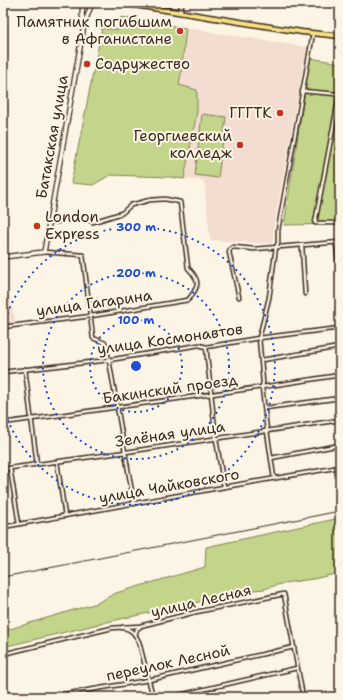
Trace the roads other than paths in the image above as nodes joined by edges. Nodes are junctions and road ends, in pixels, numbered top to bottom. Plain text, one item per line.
1 (83, 3) edge
2 (92, 3) edge
3 (122, 3) edge
4 (182, 3) edge
5 (180, 12) junction
6 (84, 25) junction
7 (313, 33) junction
8 (340, 36) edge
9 (302, 91) junction
10 (340, 92) edge
11 (340, 220) edge
12 (50, 221) junction
13 (340, 242) edge
14 (336, 243) junction
15 (302, 246) junction
16 (276, 247) junction
17 (44, 252) junction
18 (3, 257) edge
19 (340, 279) edge
20 (305, 294) dead end
21 (239, 297) dead end
22 (91, 316) junction
23 (3, 327) edge
24 (340, 329) edge
25 (259, 338) junction
26 (206, 347) junction
27 (340, 347) edge
28 (109, 360) junction
29 (261, 360) junction
30 (26, 369) junction
31 (3, 372) edge
32 (340, 375) edge
33 (262, 387) junction
34 (211, 394) junction
35 (340, 398) edge
36 (117, 407) junction
37 (265, 408) junction
38 (32, 419) junction
39 (340, 420) edge
40 (3, 423) edge
41 (266, 431) junction
42 (216, 438) junction
43 (340, 445) edge
44 (126, 452) junction
45 (271, 458) junction
46 (57, 462) junction
47 (37, 464) junction
48 (340, 467) edge
49 (10, 468) junction
50 (3, 469) edge
51 (274, 478) junction
52 (224, 487) junction
53 (134, 504) junction
54 (65, 516) junction
55 (19, 524) junction
56 (3, 527) edge
57 (140, 626) junction
58 (122, 627) junction
59 (134, 635) junction
60 (294, 647) junction
61 (3, 654) edge
62 (297, 668) junction
63 (149, 680) junction
64 (47, 697) edge
65 (153, 697) edge
66 (171, 697) edge
67 (302, 697) edge

1 - 6 main road, Батакская улица
2 - 6 main road, Батакская улица
3 - 5 main road
4 - 5 main road
5 - 7 main road
6 - 12 main road, Батакская улица
7 - 8 main road
7 - 9 street
9 - 10 street
9 - 16 street
10 - 11 street
12 - 17 main road, Батакская улица
12 - 22 street, улица Гагарина
13 - 14 street
14 - 15 street
14 - 19 street
15 - 16 street
15 - 20 street
16 - 21 street
16 - 25 street
17 - 18 main road
17 - 22 street
22 - 23 street, улица Гагарина
22 - 28 street
24 - 25 street, улица Космонавтов
25 - 26 street, улица Космонавтов
25 - 29 street
26 - 28 street, улица Космонавтов
26 - 34 street
27 - 29 street
28 - 30 street, улица Космонавтов
28 - 36 street
29 - 33 street
30 - 31 street, улица Космонавтов
30 - 38 street
32 - 33 street, Бакинский проезд
33 - 34 street, Бакинский проезд
33 - 37 street
34 - 36 street, Бакинский проезд
34 - 42 street
35 - 37 street
36 - 38 street, Бакинский проезд
36 - 44 street
37 - 41 street
38 - 40 street, Бакинский проезд
38 - 47 street
39 - 41 street, Зелёная улица
41 - 42 street, Зелёная улица
41 - 45 street
42 - 44 street, Зелёная улица
42 - 52 street
43 - 45 street
44 - 46 street, Зелёная улица
44 - 53 street
45 - 51 street
46 - 47 street, Зелёная улица
46 - 54 street
47 - 49 street, Зелёная улица
48 - 51 street, улица Чайковского
49 - 50 street, Зелёная улица
49 - 55 street
51 - 52 street, улица Чайковского
52 - 53 street, улица Чайковского
53 - 54 street, улица Чайковского
54 - 55 street, улица Чайковского
55 - 56 street, улица Чайковского
57 - 58 street, улица Лесная
57 - 59 street
57 - 60 street, улица Лесная
58 - 59 street
58 - 61 street, улица Лесная
59 - 63 street
60 - 62 street
60 - 63 street, переулок Лесной
62 - 66 street
62 - 67 street
63 - 64 street, переулок Лесной
63 - 65 street

